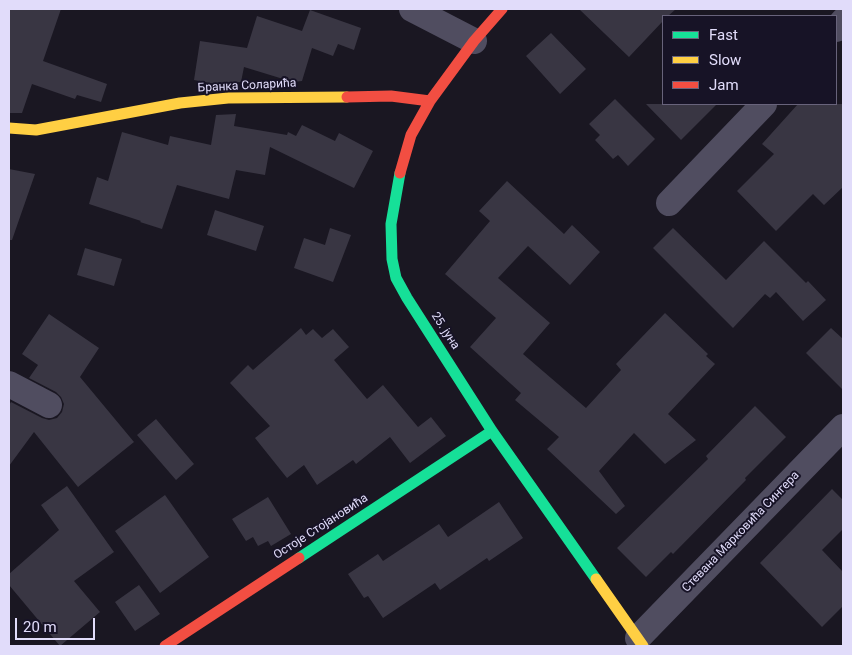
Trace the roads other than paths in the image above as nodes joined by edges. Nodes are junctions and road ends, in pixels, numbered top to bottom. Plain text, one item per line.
1 (412, 9) edge
2 (502, 9) edge
3 (474, 41) junction
4 (430, 101) junction
5 (763, 105) edge
6 (9, 128) edge
7 (669, 203) dead end
8 (9, 384) edge
9 (49, 405) dead end
10 (843, 427) edge
11 (492, 430) junction
12 (641, 642) edge
13 (165, 646) edge

1 - 3 street
2 - 3 street, 25. јуна
3 - 4 street, 25. јуна
4 - 6 street, Бранка Соларића
4 - 11 street, 25. јуна
5 - 7 street
8 - 9 street
10 - 12 street, Стевана Марковића Сингера
11 - 12 street, 25. јуна
11 - 13 street, Остоје Стојановића

